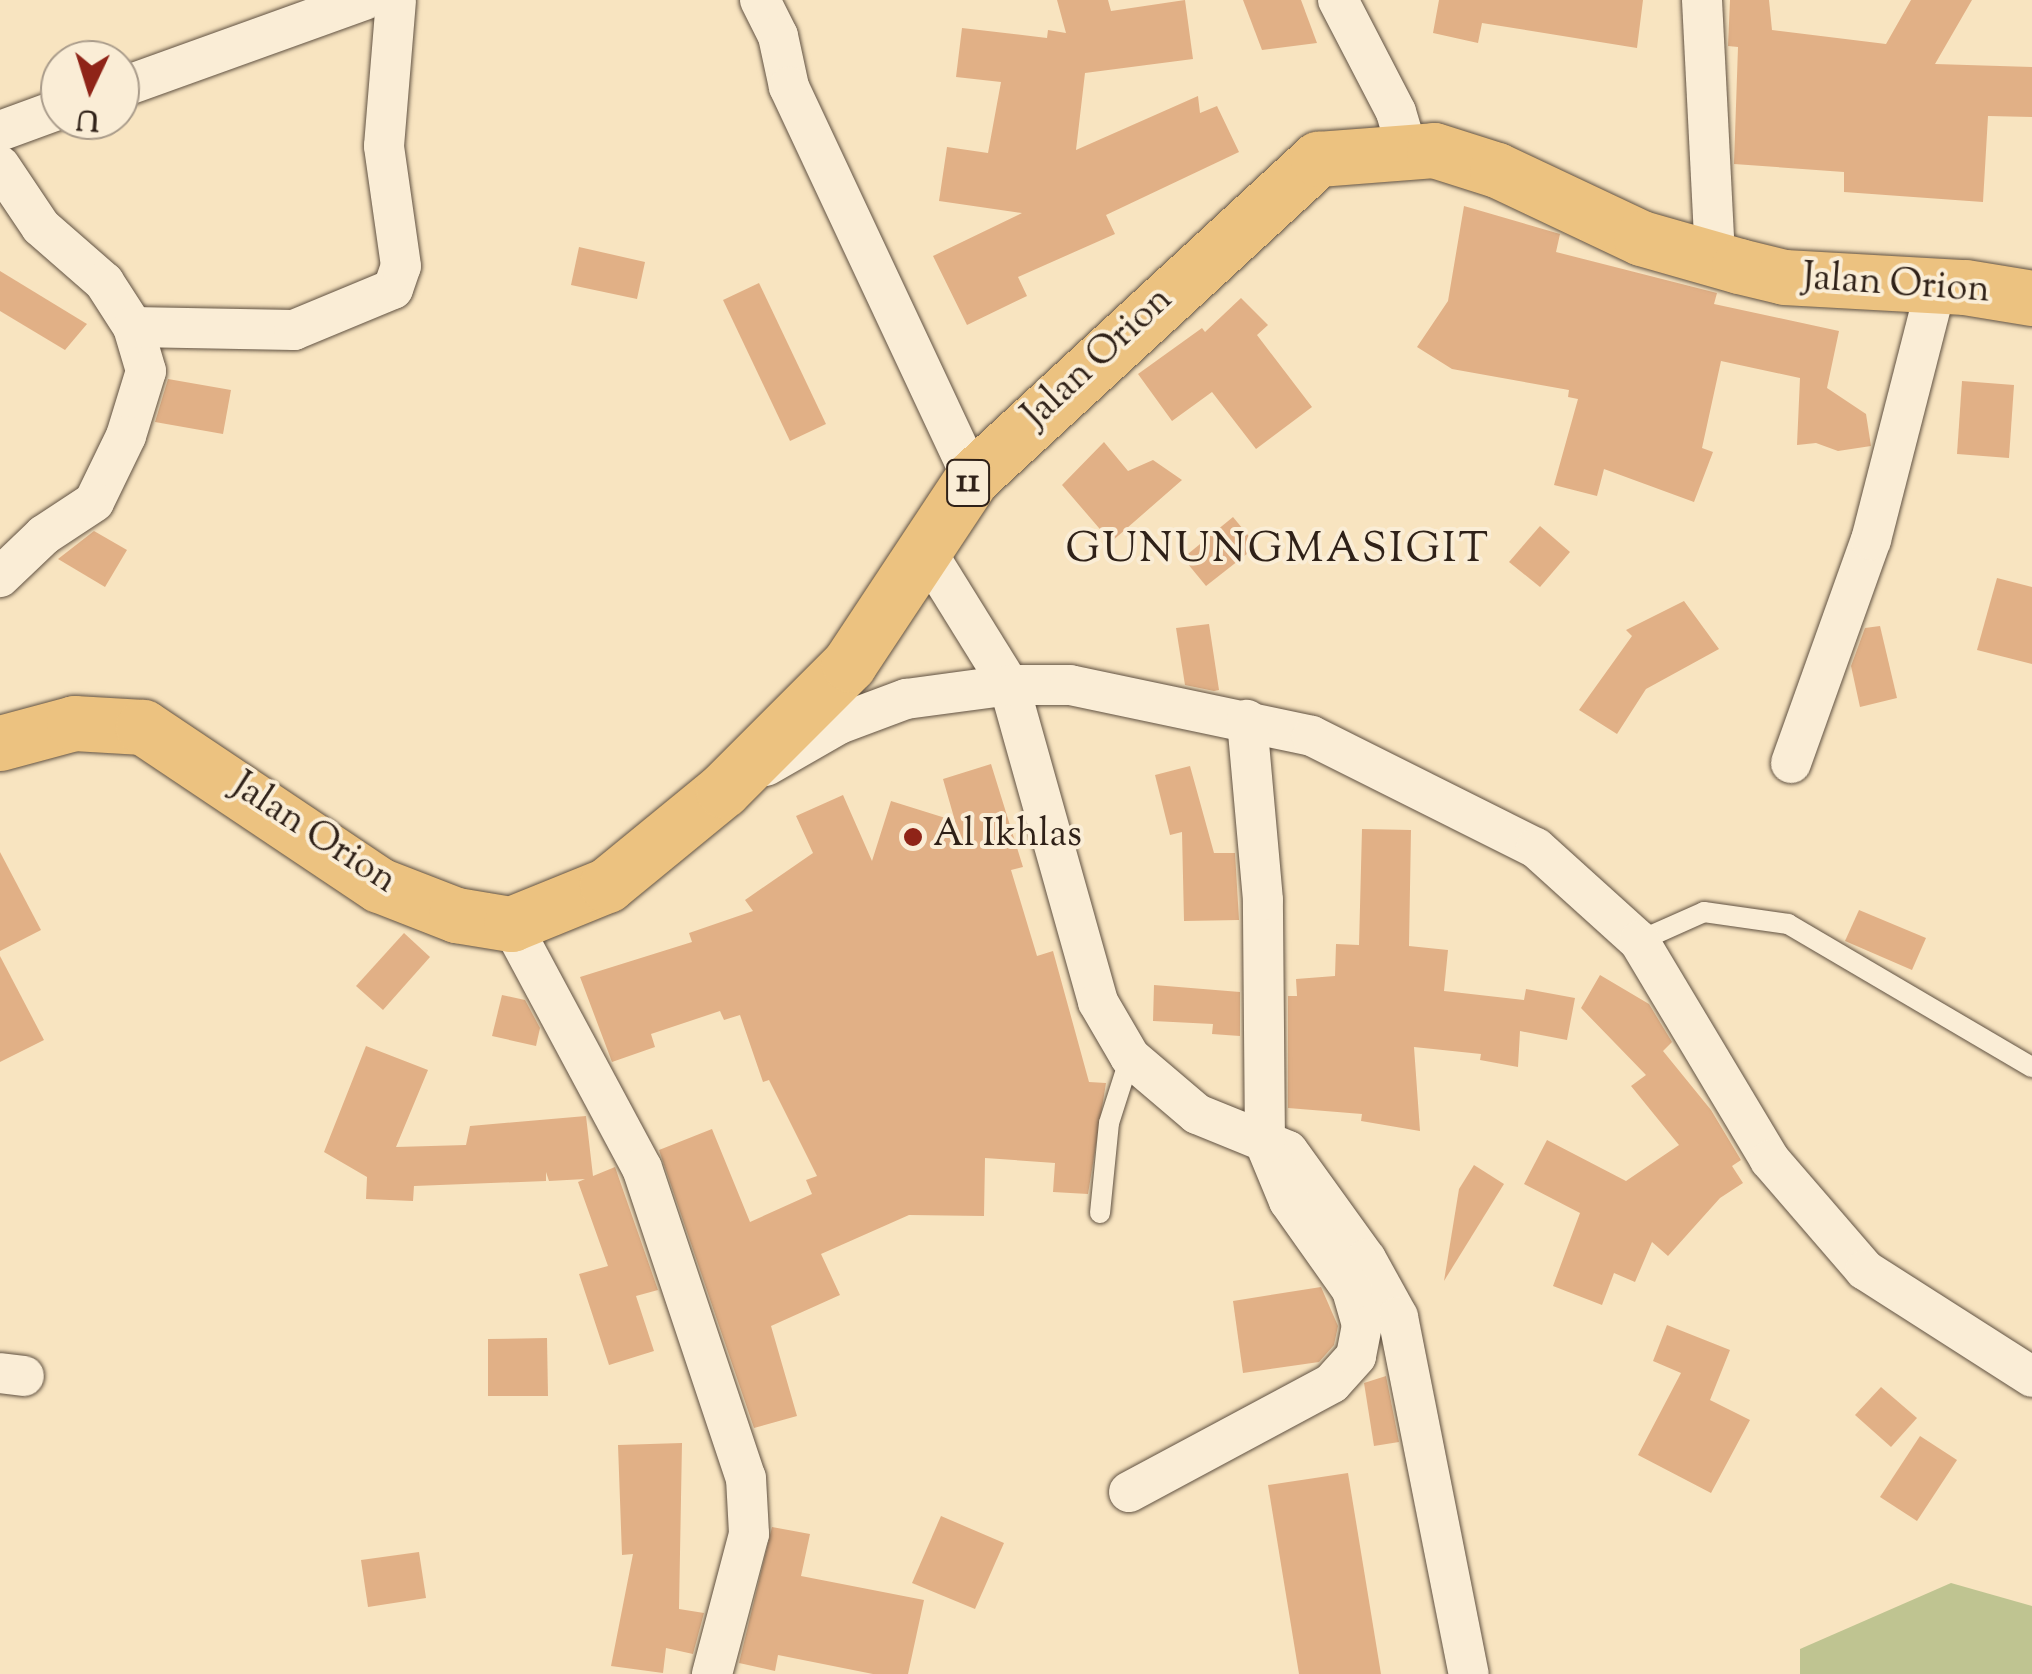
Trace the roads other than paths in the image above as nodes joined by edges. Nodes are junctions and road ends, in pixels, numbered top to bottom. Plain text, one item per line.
1 (364, 0) edge
2 (396, 0) edge
3 (760, 0) edge
4 (1338, 0) edge
5 (1702, 0) edge
6 (140, 81) edge
7 (40, 116) edge
8 (0, 131) edge
9 (1409, 156) junction
10 (0, 166) edge
11 (1714, 260) junction
12 (1936, 287) junction
13 (2032, 298) edge
14 (132, 327) junction
15 (972, 478) junction
16 (924, 548) junction
17 (0, 576) edge
18 (1008, 685) junction
19 (1246, 720) junction
20 (0, 743) edge
21 (1791, 763) dead end
22 (723, 790) junction
23 (511, 924) junction
24 (1639, 940) junction
25 (1130, 1057) junction
26 (2032, 1067) edge
27 (1266, 1143) junction
28 (1100, 1214) dead end
29 (2032, 1377) edge
30 (1129, 1492) dead end
31 (712, 1674) edge
32 (1469, 1674) edge

1 - 6 street
2 - 14 street
3 - 15 street
4 - 9 street
5 - 11 street
7 - 8 street
9 - 11 highway, Jalan Orion / 11
9 - 15 highway, Jalan Orion / 11
10 - 14 street
11 - 12 highway, Jalan Orion / 11
12 - 13 highway, Jalan Orion / 11
12 - 21 street
14 - 17 street
15 - 16 highway, Jalan Orion / 11
16 - 18 street
16 - 22 highway, Jalan Orion / 11
18 - 19 street
18 - 22 street
18 - 25 street
19 - 24 street
19 - 27 street
20 - 23 highway, Jalan Orion / 11
22 - 23 highway, Jalan Orion / 11
23 - 31 street
24 - 26 lane
24 - 29 street
25 - 27 street
25 - 28 lane
27 - 30 street
27 - 32 street

